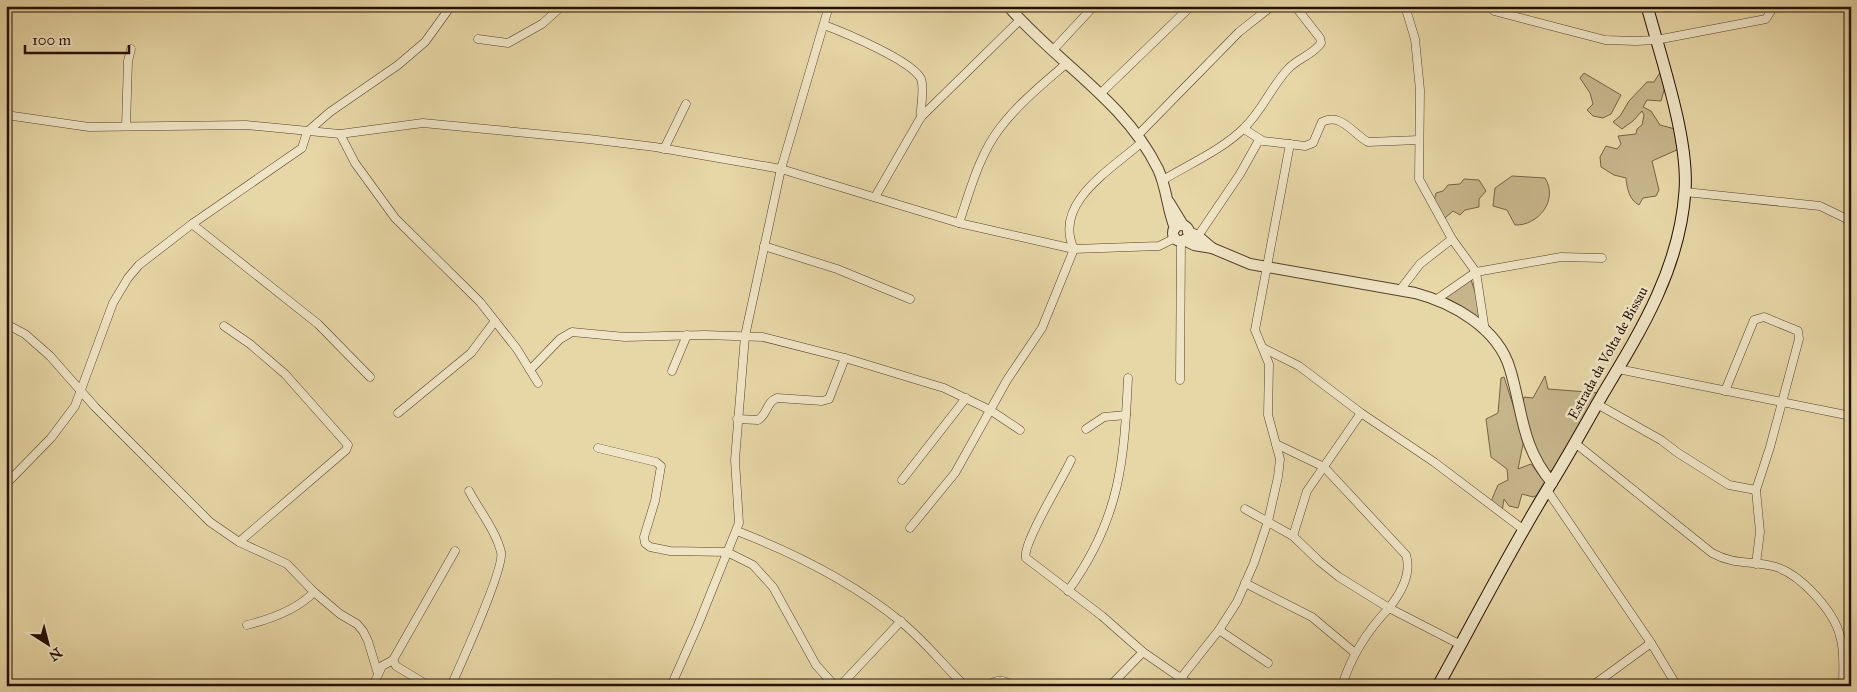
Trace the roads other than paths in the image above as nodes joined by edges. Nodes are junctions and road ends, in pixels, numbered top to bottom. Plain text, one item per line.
1 (451, 6) edge
2 (562, 6) edge
3 (829, 6) edge
4 (1094, 6) edge
5 (1191, 6) edge
6 (1272, 6) edge
7 (1294, 6) edge
8 (1405, 6) edge
9 (1491, 6) edge
10 (1647, 6) edge
11 (1774, 6) edge
12 (1012, 8) edge
13 (1021, 19) junction
14 (824, 25) junction
15 (478, 39) dead end
16 (1656, 40) junction
17 (131, 50) dead end
18 (1052, 50) junction
19 (1066, 63) junction
20 (1100, 93) junction
21 (686, 104) dead end
22 (6, 115) edge
23 (921, 117) junction
24 (126, 126) junction
25 (1244, 129) junction
26 (307, 132) junction
27 (340, 134) junction
28 (1140, 139) junction
29 (1259, 140) junction
30 (1419, 140) junction
31 (1290, 144) junction
32 (664, 149) junction
33 (781, 170) junction
34 (1163, 180) junction
35 (1685, 192) junction
36 (875, 197) junction
37 (1851, 221) edge
38 (959, 223) junction
39 (192, 224) junction
40 (1183, 234) junction
41 (1452, 239) junction
42 (764, 246) junction
43 (1074, 249) junction
44 (1602, 258) dead end
45 (1266, 268) junction
46 (1476, 272) junction
47 (1400, 290) junction
48 (910, 298) dead end
49 (1436, 299) junction
50 (495, 321) junction
51 (6, 324) edge
52 (224, 326) dead end
53 (1485, 331) junction
54 (687, 335) junction
55 (745, 336) junction
56 (1263, 348) junction
57 (845, 358) junction
58 (1618, 369) junction
59 (530, 370) junction
60 (672, 371) dead end
61 (370, 376) dead end
62 (1128, 378) dead end
63 (1180, 380) dead end
64 (538, 383) dead end
65 (81, 391) junction
66 (1725, 391) junction
67 (966, 398) junction
68 (1781, 403) junction
69 (1598, 404) junction
70 (990, 410) junction
71 (398, 413) dead end
72 (1361, 414) junction
73 (1126, 415) junction
74 (1851, 416) edge
75 (737, 419) junction
76 (1086, 428) dead end
77 (1020, 430) dead end
78 (1575, 443) junction
79 (1276, 444) junction
80 (598, 448) dead end
81 (1071, 460) dead end
82 (1324, 467) junction
83 (902, 480) dead end
84 (6, 484) edge
85 (1549, 487) junction
86 (1756, 490) junction
87 (469, 491) dead end
88 (1245, 509) dead end
89 (1268, 521) junction
90 (910, 528) dead end
91 (1524, 530) junction
92 (737, 531) junction
93 (1294, 536) junction
94 (239, 542) junction
95 (455, 551) dead end
96 (726, 552) junction
97 (1756, 564) junction
98 (1245, 583) junction
99 (1068, 591) junction
100 (314, 592) junction
101 (1389, 608) junction
102 (901, 622) junction
103 (247, 625) dead end
104 (1219, 630) junction
105 (1651, 643) junction
106 (1461, 645) junction
107 (1143, 652) junction
108 (1354, 653) junction
109 (393, 660) junction
110 (1268, 663) dead end
111 (378, 674) junction
112 (1181, 678) junction
113 (373, 686) edge
114 (429, 686) edge
115 (451, 686) edge
116 (671, 686) edge
117 (835, 686) edge
118 (840, 686) edge
119 (965, 686) edge
120 (987, 686) edge
121 (1013, 686) edge
122 (1110, 686) edge
123 (1192, 686) edge
124 (1342, 686) edge
125 (1438, 686) edge
126 (1592, 686) edge
127 (1677, 686) edge
128 (1843, 686) edge

1 - 26 street
2 - 15 street
3 - 14 street
4 - 18 street
5 - 20 street
6 - 28 street
7 - 25 street
8 - 30 street
9 - 16 street
10 - 16 main road, Estrada da Volta de Bissau
11 - 16 street
12 - 13 street
13 - 18 street
13 - 23 street
14 - 23 street
14 - 33 street
16 - 35 main road, Estrada da Volta de Bissau
17 - 24 street
18 - 19 street
19 - 20 street
19 - 38 street
20 - 28 street
21 - 32 street
22 - 24 street
23 - 36 street
24 - 26 street
25 - 29 street
25 - 34 street
26 - 27 street
26 - 39 street
27 - 32 street
27 - 50 street
28 - 34 street
28 - 43 street
29 - 31 street
29 - 40 street
30 - 31 street
30 - 41 street
31 - 45 street
32 - 33 street
33 - 36 street
33 - 42 street
34 - 40 street
35 - 37 street
35 - 58 main road, Estrada da Volta de Bissau
36 - 38 street
38 - 43 street
39 - 61 street
39 - 65 street
40 - 43 street
40 - 45 street
40 - 63 street
41 - 46 street
41 - 47 street
42 - 48 street
42 - 55 street
43 - 70 street
44 - 46 street
45 - 47 street
45 - 56 street
46 - 49 street
46 - 53 street
47 - 49 street
49 - 53 street
50 - 59 street
50 - 71 street
51 - 65 street
52 - 94 street
53 - 85 street
54 - 55 street
54 - 59 street
54 - 60 street
55 - 57 street
55 - 75 street
56 - 72 street
56 - 79 street
57 - 67 street
57 - 75 street
58 - 66 street
58 - 69 main road, Estrada da Volta de Bissau
59 - 64 street
62 - 73 street
65 - 84 street
65 - 94 street
66 - 68 street
66 - 68 street
67 - 70 street
67 - 83 street
68 - 74 street
68 - 86 street
69 - 78 main road, Estrada da Volta de Bissau
69 - 86 street
70 - 77 street
70 - 90 street
72 - 82 street
72 - 91 street
73 - 76 street
73 - 99 street
75 - 92 street
78 - 85 main road, Estrada da Volta de Bissau
78 - 97 street
79 - 82 street
79 - 89 street
80 - 96 street
81 - 99 street
82 - 93 street
82 - 101 street
85 - 91 main road, Estrada da Volta de Bissau
85 - 105 street
86 - 97 street
87 - 115 street
88 - 89 street
89 - 93 street
89 - 98 street
91 - 106 main road, Estrada da Volta de Bissau
92 - 96 street
92 - 102 street
93 - 101 street
94 - 100 street
95 - 109 street
96 - 116 street
96 - 117 street
97 - 128 street
98 - 104 street
98 - 108 street
99 - 107 street
100 - 103 street
100 - 111 street
101 - 106 street
101 - 108 street
102 - 118 street
102 - 119 street
104 - 110 street
104 - 112 street
105 - 126 street
105 - 127 street
106 - 125 main road, Estrada da Volta de Bissau
107 - 112 street
107 - 122 street
108 - 124 street
109 - 111 street
109 - 114 street
111 - 113 street
112 - 123 street
120 - 121 street

